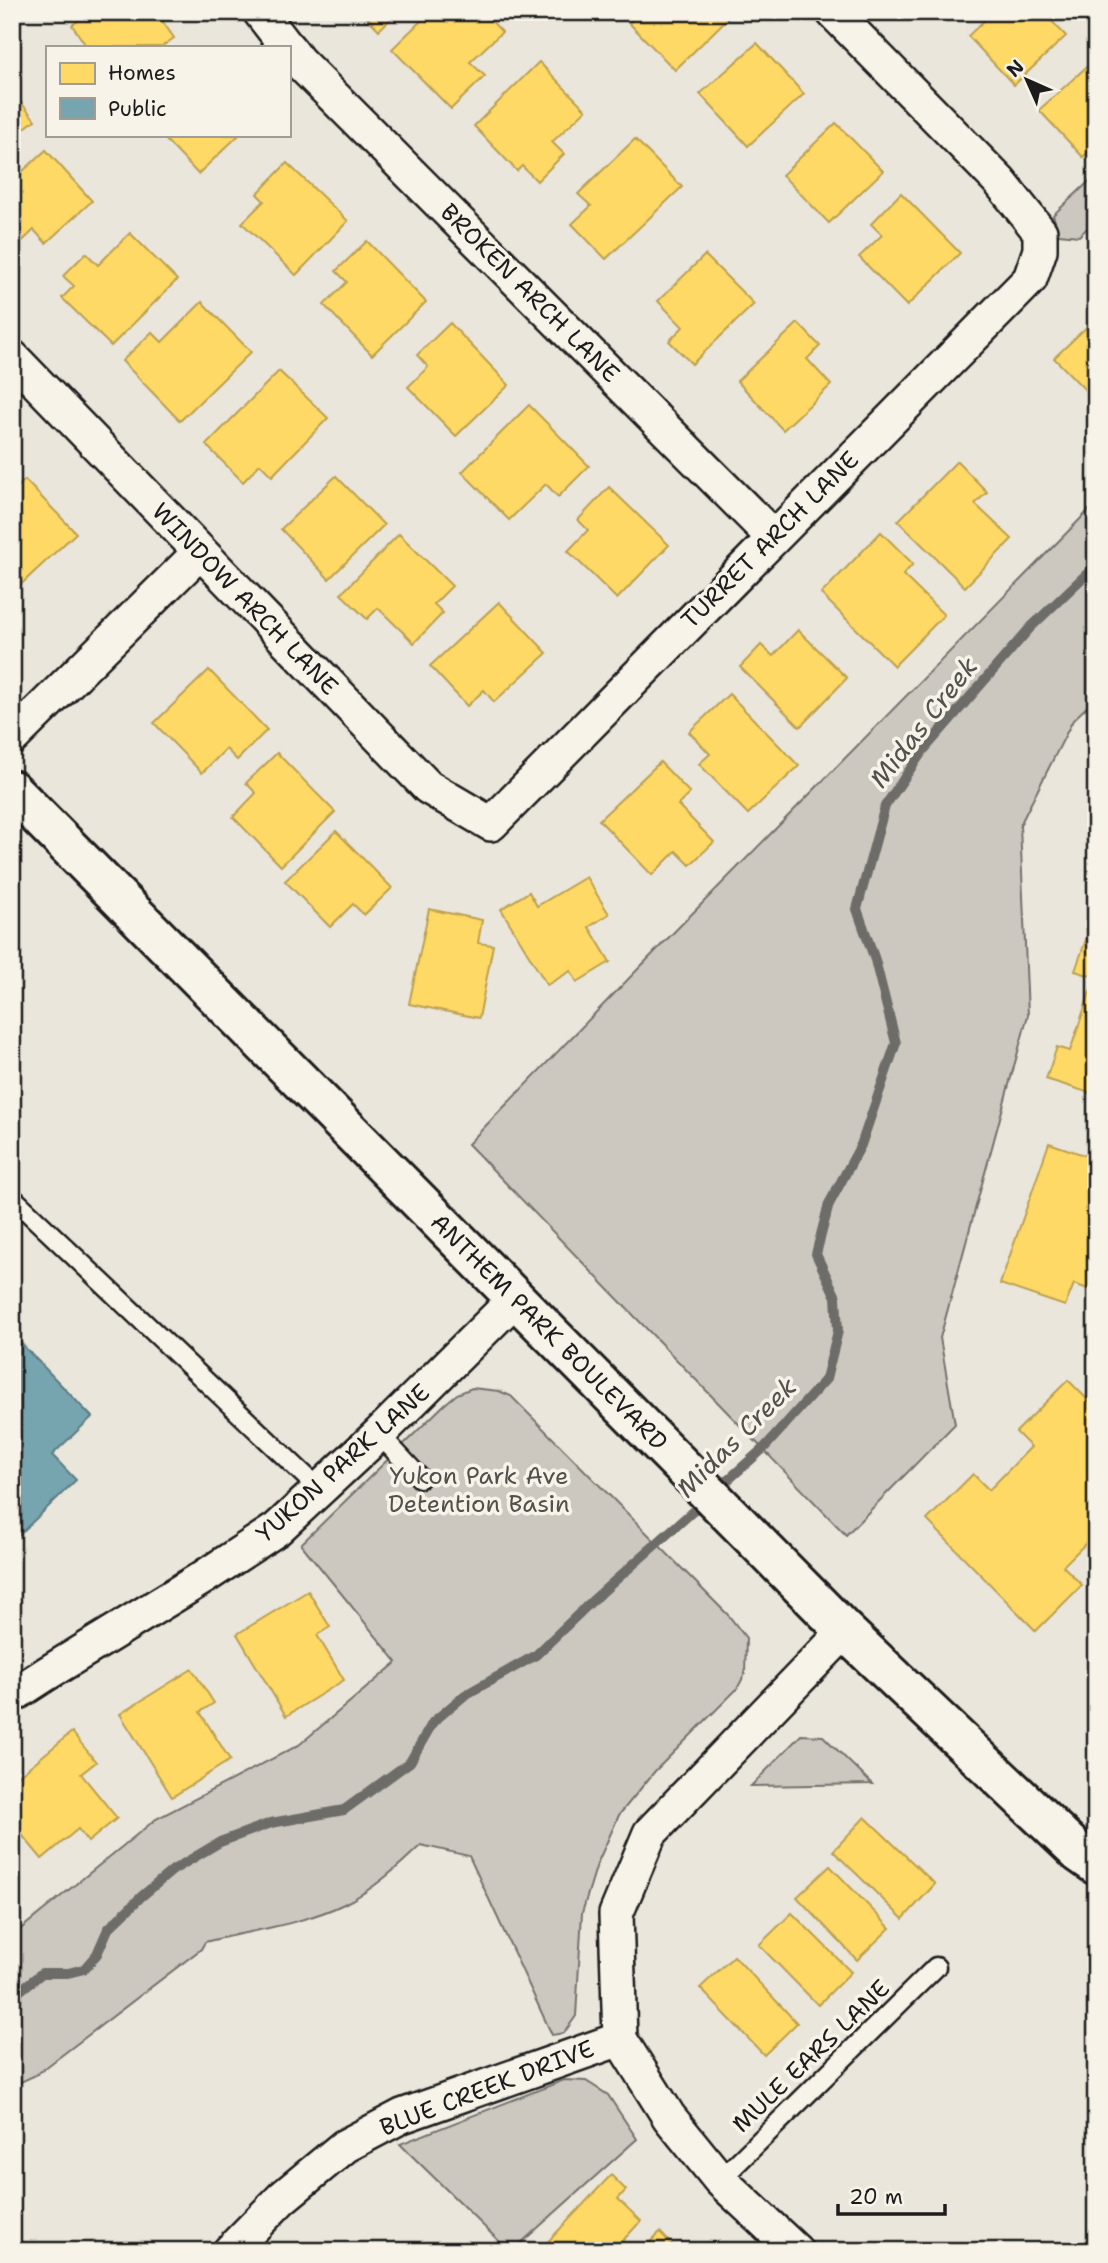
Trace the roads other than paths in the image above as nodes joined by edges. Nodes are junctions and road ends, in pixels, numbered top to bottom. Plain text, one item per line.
1 (260, 12) edge
2 (833, 12) edge
3 (286, 46) edge
4 (290, 51) edge
5 (12, 357) edge
6 (773, 537) junction
7 (200, 552) junction
8 (12, 738) edge
9 (12, 790) edge
10 (491, 824) joint
11 (12, 1196) edge
12 (515, 1299) junction
13 (379, 1434) junction
14 (421, 1478) dead end
15 (320, 1490) junction
16 (845, 1631) junction
17 (12, 1696) edge
18 (1096, 1865) edge
19 (936, 1967) dead end
20 (620, 2039) junction
21 (720, 2180) junction
22 (230, 2251) edge
23 (796, 2251) edge

1 - 3 street, BROKEN ARCH LANE
2 - 6 street, TURRET ARCH LANE
4 - 6 street, BROKEN ARCH LANE
5 - 7 street, WINDOW ARCH LANE
6 - 10 street, TURRET ARCH LANE
7 - 8 street
7 - 10 street, WINDOW ARCH LANE
9 - 12 main road, ANTHEM PARK BOULEVARD
11 - 15 lane
12 - 13 street, YUKON PARK LANE
12 - 16 main road, ANTHEM PARK BOULEVARD
13 - 14 lane
13 - 15 street, YUKON PARK LANE
15 - 17 street, YUKON PARK LANE
16 - 18 main road, ANTHEM PARK BOULEVARD
16 - 20 street
19 - 21 lane, MULE EARS LANE
20 - 21 street
20 - 22 street, BLUE CREEK DRIVE
21 - 23 street

